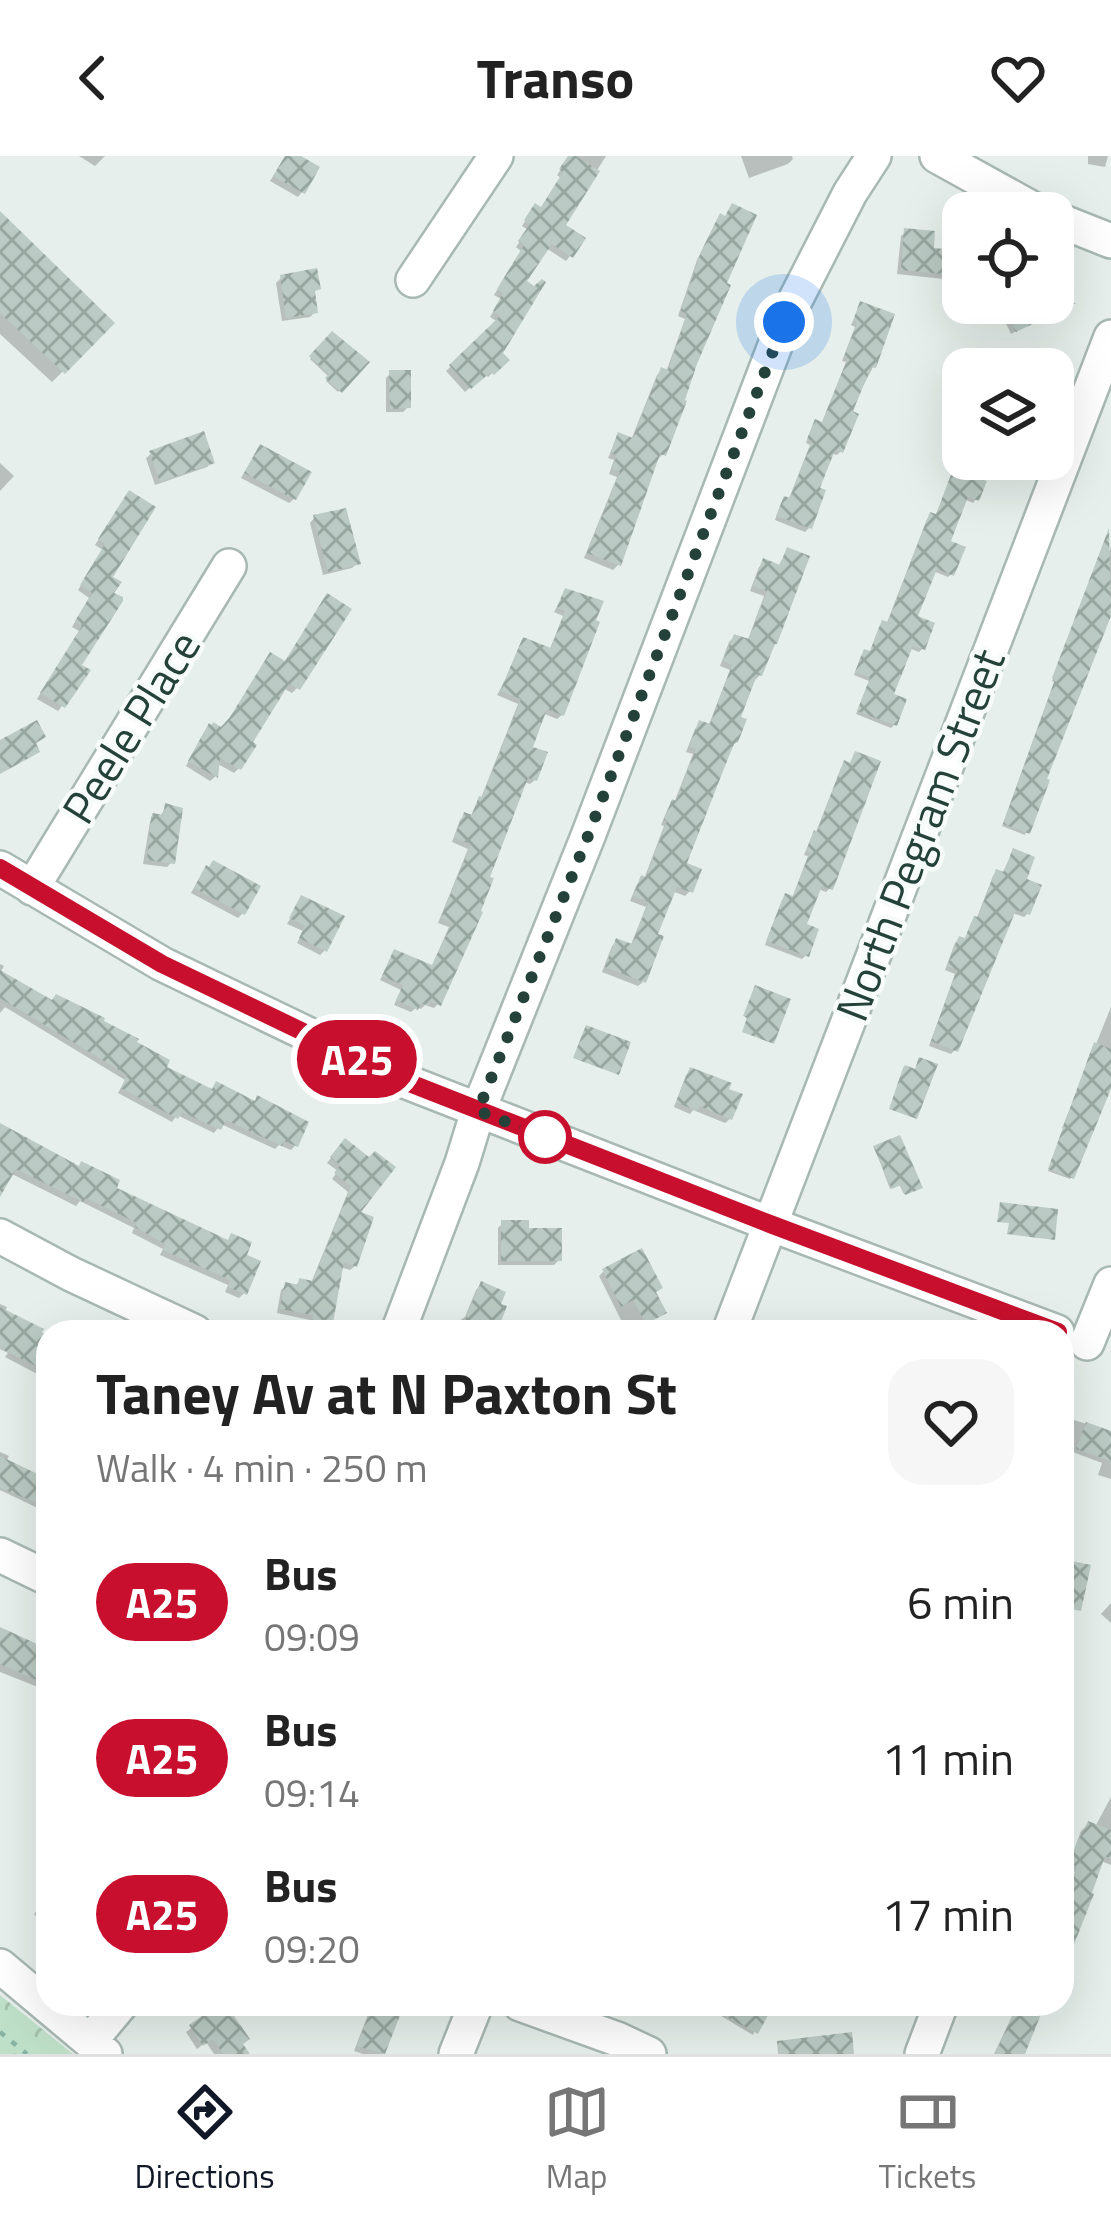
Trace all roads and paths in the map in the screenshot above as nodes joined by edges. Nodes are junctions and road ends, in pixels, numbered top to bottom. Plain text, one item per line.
1 (496, 156) edge
2 (874, 156) edge
3 (937, 156) edge
4 (1002, 192) edge
5 (1074, 227) edge
6 (1111, 242) edge
7 (413, 280) dead end
8 (1111, 337) edge
9 (230, 566) dead end
10 (0, 868) edge
11 (32, 888) junction
12 (478, 1111) junction
13 (770, 1224) junction
14 (0, 1236) edge
15 (1111, 1284) edge
16 (169, 1320) edge
17 (403, 1320) edge
18 (734, 1320) edge
19 (1026, 1320) edge
20 (1079, 1340) edge
21 (0, 1555) edge
22 (36, 1572) edge
23 (0, 1966) edge
24 (36, 1996) edge
25 (59, 2016) edge
26 (114, 2016) edge
27 (471, 2016) edge
28 (553, 2016) edge
29 (936, 2016) edge
30 (0, 2032) edge
31 (97, 2048) edge
32 (27, 2054) edge
33 (456, 2054) edge
34 (649, 2054) edge
35 (922, 2054) edge

1 - 7 street
2 - 12 street
3 - 4 street
5 - 6 street
8 - 13 street, North Pegram Street
9 - 11 street, Peele Place
10 - 11 street
11 - 12 street
12 - 13 street
12 - 17 street
13 - 18 street, North Pegram Street
13 - 19 street
14 - 16 street
15 - 20 street
21 - 22 street
23 - 24 street
25 - 31 street
26 - 31 street
27 - 33 street
28 - 34 street
29 - 35 street
30 - 32 path

